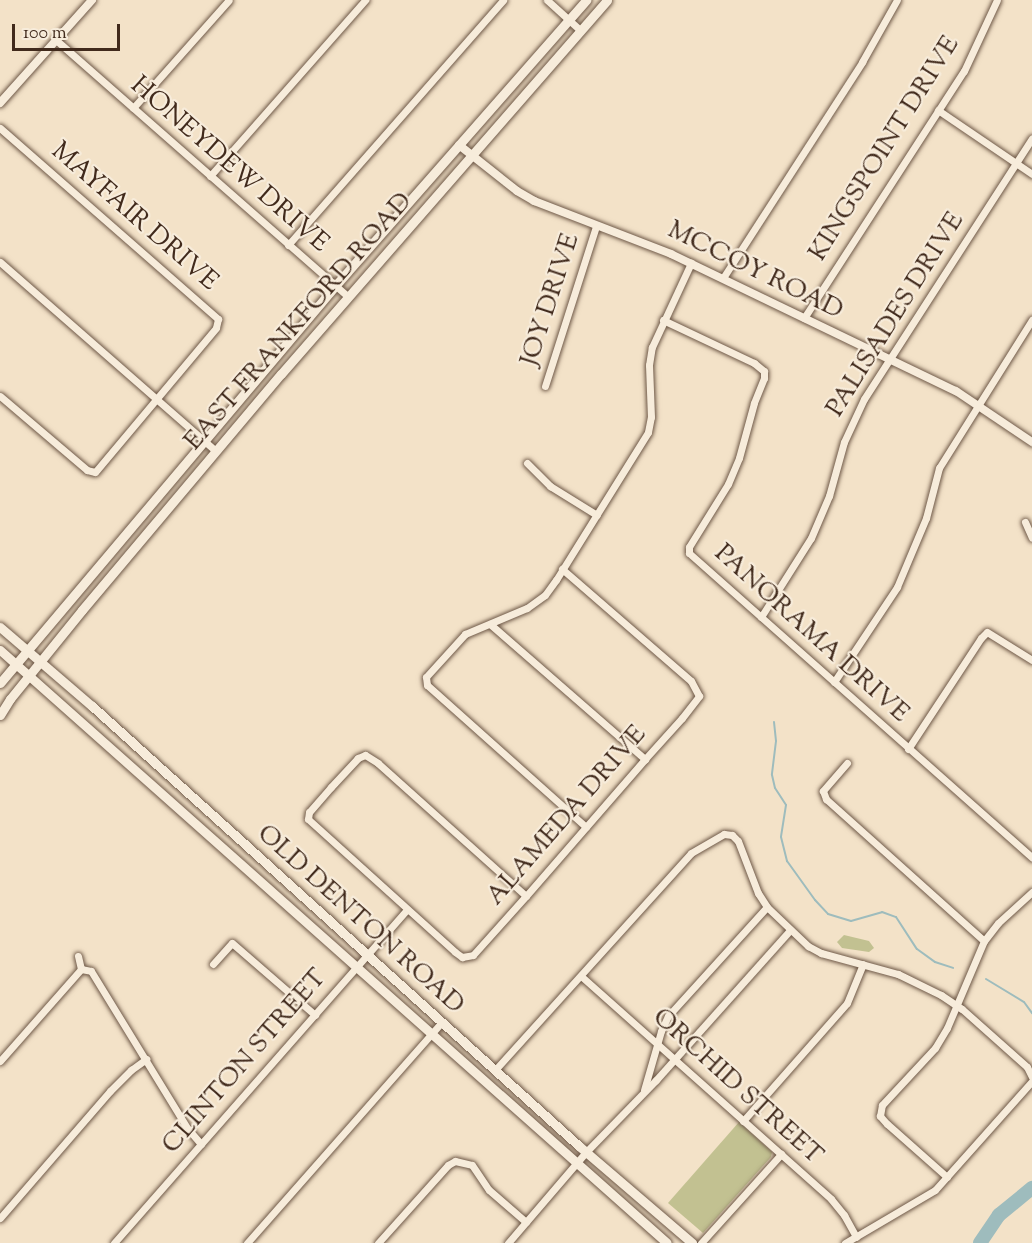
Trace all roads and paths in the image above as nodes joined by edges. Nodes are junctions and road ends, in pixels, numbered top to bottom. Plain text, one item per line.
1 (92, 0) edge
2 (230, 0) edge
3 (365, 0) edge
4 (503, 0) edge
5 (547, 0) edge
6 (586, 0) edge
7 (607, 0) edge
8 (897, 0) edge
9 (997, 0) edge
10 (569, 20) junction
11 (580, 30) junction
12 (56, 40) junction
13 (0, 103) edge
14 (133, 108) junction
15 (938, 110) junction
16 (0, 128) edge
17 (1032, 138) edge
18 (459, 145) junction
19 (471, 154) junction
20 (1016, 164) junction
21 (1032, 174) edge
22 (210, 176) junction
23 (596, 226) junction
24 (288, 245) junction
25 (0, 262) edge
26 (691, 263) junction
27 (723, 278) junction
28 (334, 286) junction
29 (347, 296) junction
30 (804, 318) junction
31 (663, 320) junction
32 (1032, 320) edge
33 (890, 360) junction
34 (545, 386) dead end
35 (0, 396) edge
36 (158, 399) junction
37 (978, 404) junction
38 (204, 441) junction
39 (1032, 442) edge
40 (216, 451) junction
41 (527, 463) dead end
42 (597, 515) junction
43 (1026, 522) dead end
44 (1032, 538) edge
45 (101, 564) junction
46 (562, 569) junction
47 (112, 575) junction
48 (761, 617) junction
49 (490, 624) junction
50 (0, 627) edge
51 (0, 650) edge
52 (27, 651) junction
53 (1032, 660) edge
54 (41, 662) junction
55 (16, 664) junction
56 (29, 675) junction
57 (834, 682) junction
58 (0, 683) edge
59 (0, 715) edge
60 (908, 749) junction
61 (645, 759) junction
62 (847, 763) dead end
63 (187, 791) junction
64 (174, 806) junction
65 (585, 827) junction
66 (1032, 858) edge
67 (1032, 892) edge
68 (526, 896) junction
69 (767, 907) junction
70 (407, 909) junction
71 (790, 930) junction
72 (984, 941) junction
73 (367, 955) junction
74 (78, 956) dead end
75 (213, 964) dead end
76 (863, 964) junction
77 (356, 968) junction
78 (81, 969) junction
79 (581, 976) junction
80 (957, 1005) junction
81 (315, 1015) junction
82 (442, 1022) junction
83 (430, 1035) junction
84 (657, 1044) junction
85 (146, 1059) junction
86 (674, 1059) junction
87 (0, 1061) edge
88 (495, 1070) junction
89 (1032, 1079) edge
90 (643, 1092) junction
91 (743, 1120) junction
92 (201, 1144) junction
93 (586, 1152) junction
94 (781, 1154) junction
95 (576, 1164) junction
96 (947, 1177) junction
97 (0, 1218) edge
98 (526, 1222) junction
99 (856, 1237) junction
100 (114, 1243) edge
101 (247, 1243) edge
102 (378, 1243) edge
103 (508, 1243) edge
104 (667, 1243) edge
105 (692, 1243) edge
106 (701, 1243) edge
107 (845, 1243) edge

1 - 12 street
2 - 14 street
3 - 22 street
4 - 24 street
5 - 10 street
6 - 10 main road, EAST FRANKFORD ROAD
7 - 11 main road, EAST FRANKFORD ROAD
8 - 27 street
9 - 15 street, KINGSPOINT DRIVE
10 - 11 street
10 - 18 main road, EAST FRANKFORD ROAD
11 - 19 main road, EAST FRANKFORD ROAD
12 - 13 street
12 - 14 street, HONEYDEW DRIVE
14 - 22 street, HONEYDEW DRIVE
15 - 20 street
15 - 30 street, KINGSPOINT DRIVE
16 - 36 street, MAYFAIR DRIVE
17 - 20 street, PALISADES DRIVE
18 - 19 street, MCCOY ROAD
18 - 28 main road, EAST FRANKFORD ROAD
19 - 23 street, MCCOY ROAD
19 - 29 main road, EAST FRANKFORD ROAD
20 - 21 street
20 - 33 street, PALISADES DRIVE
22 - 24 street, HONEYDEW DRIVE
23 - 26 street, MCCOY ROAD
23 - 34 street, JOY DRIVE
24 - 28 street, HONEYDEW DRIVE
25 - 36 street
26 - 27 street, MCCOY ROAD
26 - 31 street
27 - 30 street, MCCOY ROAD
28 - 29 street, HONEYDEW DRIVE
28 - 38 main road, EAST FRANKFORD ROAD
29 - 40 main road, EAST FRANKFORD ROAD
30 - 33 street, MCCOY ROAD
31 - 42 street
31 - 48 street, PANORAMA DRIVE
32 - 37 street
33 - 37 street, MCCOY ROAD
33 - 48 street, PALISADES DRIVE
35 - 36 street
36 - 38 street
37 - 39 street, MCCOY ROAD
37 - 57 street
38 - 40 street
38 - 45 main road, EAST FRANKFORD ROAD
40 - 47 main road, EAST FRANKFORD ROAD
41 - 42 street
42 - 46 street
43 - 44 street
45 - 47 main road
45 - 52 main road, EAST FRANKFORD ROAD
46 - 49 street
46 - 61 street, ALAMEDA DRIVE
47 - 54 main road, EAST FRANKFORD ROAD
48 - 57 street, PANORAMA DRIVE
49 - 61 street
49 - 65 street
50 - 52 main road, OLD DENTON ROAD
51 - 55 main road, OLD DENTON ROAD
52 - 54 main road, OLD DENTON ROAD
52 - 55 main road, EAST FRANKFORD ROAD
53 - 60 street
54 - 56 main road, EAST FRANKFORD ROAD
54 - 63 main road, OLD DENTON ROAD
55 - 56 main road, OLD DENTON ROAD
55 - 58 main road, EAST FRANKFORD ROAD
56 - 59 main road, EAST FRANKFORD ROAD
56 - 64 main road, OLD DENTON ROAD
57 - 60 street, PANORAMA DRIVE
60 - 66 street, PANORAMA DRIVE
61 - 65 street, ALAMEDA DRIVE
62 - 72 street
63 - 64 main road
63 - 73 main road, OLD DENTON ROAD
64 - 77 main road, OLD DENTON ROAD
65 - 68 street, ALAMEDA DRIVE
67 - 72 street
68 - 70 street, ALAMEDA DRIVE
68 - 70 street
69 - 71 street
69 - 79 street
69 - 84 street
70 - 73 street, CLINTON STREET
71 - 76 street
71 - 86 street
72 - 80 street
73 - 77 street, CLINTON STREET
73 - 82 main road, OLD DENTON ROAD
74 - 78 street
75 - 81 street
76 - 80 street
76 - 91 street
77 - 81 street, CLINTON STREET
77 - 83 main road, OLD DENTON ROAD
78 - 85 street
78 - 87 street
79 - 84 street, ORCHID STREET
79 - 88 street
80 - 89 street
80 - 96 street
81 - 92 street, CLINTON STREET
82 - 83 street
82 - 88 main road, OLD DENTON ROAD
83 - 95 main road, OLD DENTON ROAD
83 - 101 street
84 - 86 street, ORCHID STREET
84 - 90 street
85 - 92 street
85 - 97 street
86 - 90 street
86 - 91 street, ORCHID STREET
88 - 93 main road, OLD DENTON ROAD
89 - 96 street
90 - 93 street
91 - 94 street, ORCHID STREET
92 - 100 street, CLINTON STREET
93 - 95 street
93 - 105 main road, OLD DENTON ROAD
94 - 99 street, ORCHID STREET
94 - 106 street
95 - 98 street
95 - 104 main road, OLD DENTON ROAD
96 - 99 street
98 - 102 street
98 - 103 street
99 - 107 street

